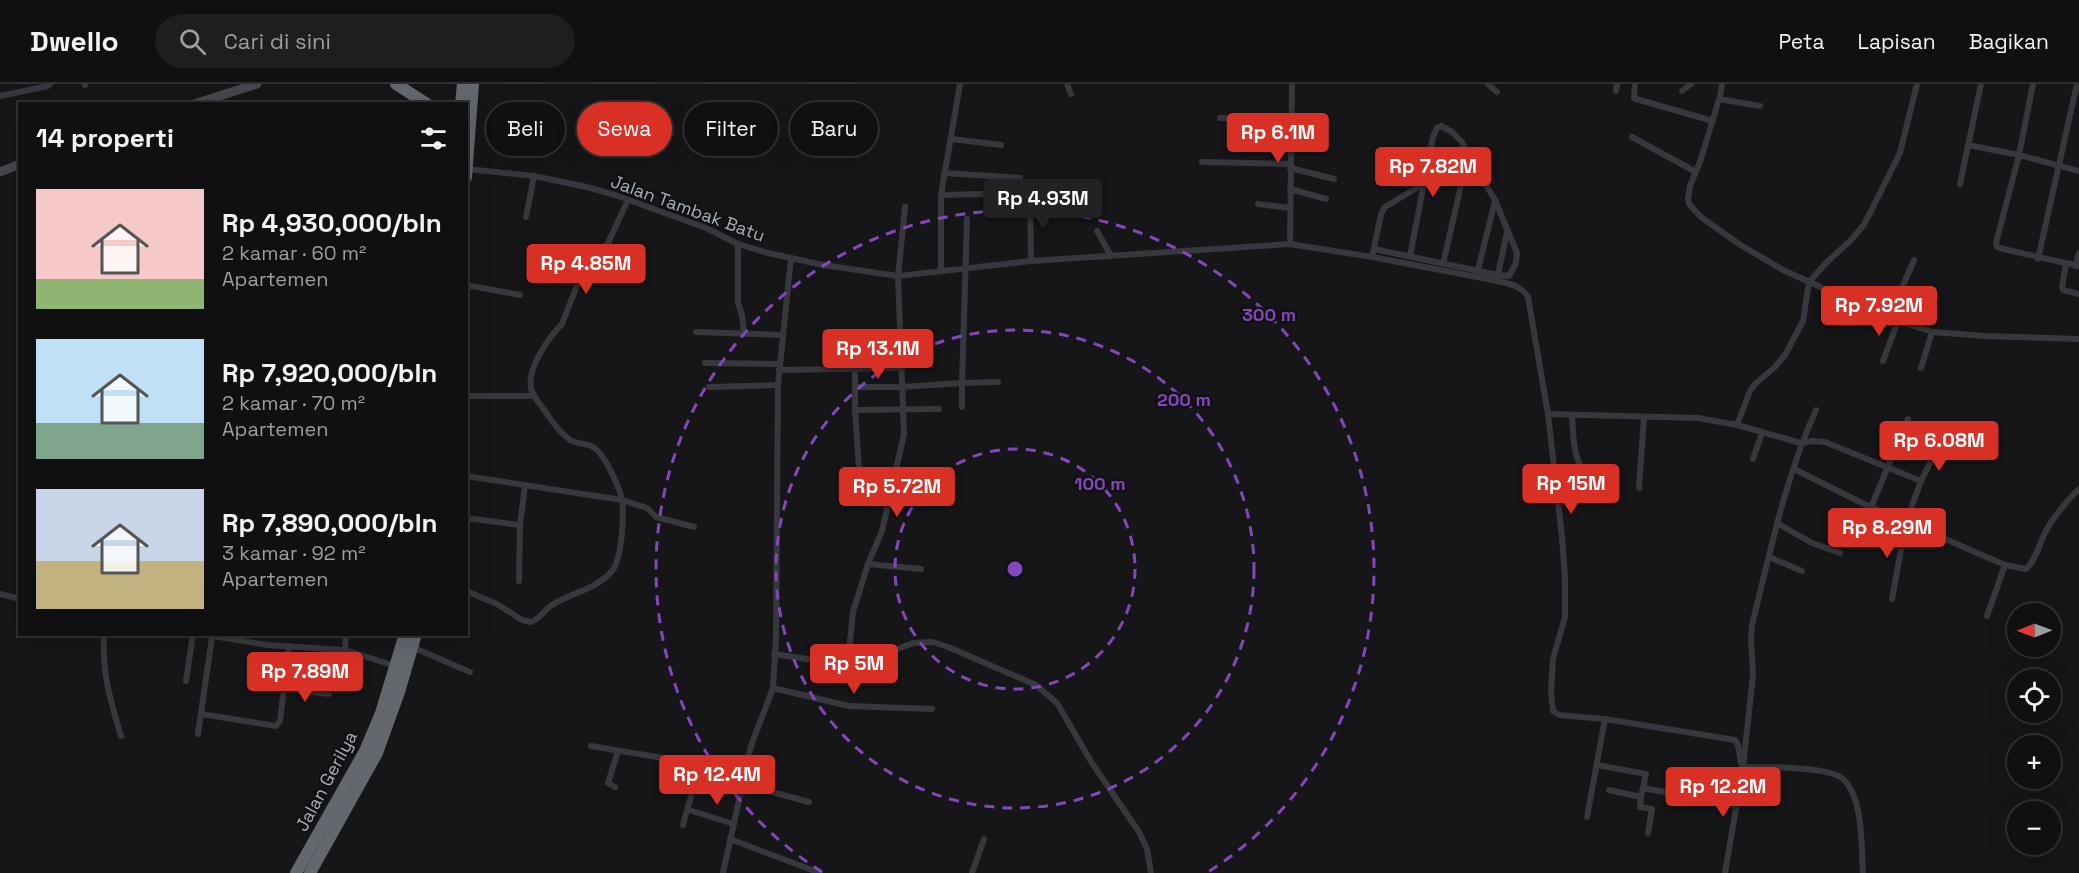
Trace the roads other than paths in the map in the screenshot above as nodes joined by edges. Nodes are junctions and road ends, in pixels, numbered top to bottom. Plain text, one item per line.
1 (50, 84) edge
2 (257, 84) edge
3 (396, 84) edge
4 (463, 84) edge
5 (473, 84) edge
6 (960, 84) edge
7 (1067, 84) edge
8 (1292, 84) edge
9 (1488, 84) edge
10 (1635, 84) edge
11 (1691, 84) edge
12 (1722, 84) edge
13 (1917, 84) edge
14 (1981, 84) edge
15 (2033, 84) edge
16 (2077, 84) edge
17 (1497, 92) dead end
18 (1682, 92) dead end
19 (1071, 94) dead end
20 (0, 96) edge
21 (1719, 99) junction
22 (200, 102) edge
23 (424, 102) edge
24 (461, 102) edge
25 (1760, 106) dead end
26 (1220, 118) dead end
27 (1291, 118) junction
28 (1713, 121) junction
29 (1632, 137) dead end
30 (952, 139) junction
31 (1001, 145) dead end
32 (1968, 145) junction
33 (468, 155) edge
34 (1468, 155) junction
35 (2019, 155) junction
36 (1202, 162) dead end
37 (18, 165) edge
38 (1290, 166) junction
39 (2058, 166) junction
40 (468, 169) edge
41 (2079, 171) edge
42 (0, 172) edge
43 (1696, 172) junction
44 (944, 173) junction
45 (534, 176) junction
46 (1020, 178) dead end
47 (1334, 179) dead end
48 (1424, 184) junction
49 (1960, 184) dead end
50 (1290, 189) junction
51 (986, 194) dead end
52 (941, 195) junction
53 (1030, 198) dead end
54 (1326, 199) dead end
55 (628, 200) junction
56 (1495, 200) junction
57 (1258, 204) dead end
58 (905, 207) dead end
59 (1290, 208) junction
60 (526, 217) dead end
61 (967, 219) dead end
62 (1097, 231) dead end
63 (1507, 231) junction
64 (738, 244) junction
65 (1290, 244) junction
66 (1374, 249) junction
67 (2079, 253) edge
68 (1111, 256) junction
69 (1410, 256) junction
70 (1372, 257) junction
71 (791, 258) junction
72 (2038, 259) junction
73 (1914, 260) dead end
74 (1031, 261) junction
75 (1443, 264) junction
76 (2066, 264) junction
77 (2077, 266) edge
78 (965, 269) junction
79 (941, 270) junction
80 (1478, 270) junction
81 (1498, 275) junction
82 (898, 276) junction
83 (1809, 282) junction
84 (468, 285) edge
85 (2079, 294) edge
86 (520, 295) dead end
87 (1889, 318) junction
88 (1898, 321) junction
89 (696, 332) dead end
90 (1932, 332) junction
91 (744, 333) junction
92 (783, 335) junction
93 (2079, 339) edge
94 (1883, 362) dead end
95 (705, 363) dead end
96 (779, 367) junction
97 (855, 368) junction
98 (901, 368) junction
99 (1921, 368) dead end
100 (962, 382) junction
101 (998, 382) dead end
102 (778, 385) junction
103 (709, 387) dead end
104 (855, 387) junction
105 (902, 387) junction
106 (468, 396) edge
107 (534, 396) junction
108 (962, 406) dead end
109 (902, 409) junction
110 (939, 409) dead end
111 (855, 410) junction
112 (1816, 410) dead end
113 (1548, 414) junction
114 (1572, 415) junction
115 (1644, 417) junction
116 (1908, 419) dead end
117 (1737, 425) junction
118 (1762, 433) junction
119 (1801, 443) junction
120 (1935, 453) dead end
121 (1753, 459) dead end
122 (1888, 466) junction
123 (859, 468) dead end
124 (1794, 469) junction
125 (468, 477) edge
126 (1921, 481) junction
127 (525, 486) junction
128 (1639, 488) dead end
129 (2079, 489) edge
130 (1602, 496) dead end
131 (622, 500) junction
132 (1871, 507) junction
133 (468, 518) edge
134 (1906, 522) junction
135 (1777, 524) junction
136 (520, 525) junction
137 (694, 527) dead end
138 (1840, 553) dead end
139 (1769, 557) junction
140 (868, 564) junction
141 (2005, 565) junction
142 (921, 569) dead end
143 (1802, 571) dead end
144 (519, 580) dead end
145 (468, 592) edge
146 (0, 594) edge
147 (18, 598) edge
148 (1892, 599) dead end
149 (1987, 616) dead end
150 (104, 636) edge
151 (193, 636) edge
152 (208, 636) edge
153 (346, 636) edge
154 (404, 636) edge
155 (415, 636) edge
156 (212, 637) junction
157 (289, 646) junction
158 (412, 647) junction
159 (345, 650) junction
160 (774, 656) junction
161 (848, 661) junction
162 (395, 666) junction
163 (470, 672) dead end
164 (186, 681) dead end
165 (773, 688) junction
166 (284, 689) junction
167 (329, 694) dead end
168 (932, 709) dead end
169 (201, 714) junction
170 (1605, 719) junction
171 (198, 734) dead end
172 (121, 736) dead end
173 (591, 746) dead end
174 (618, 751) junction
175 (1597, 765) junction
176 (699, 767) junction
177 (1743, 767) junction
178 (743, 781) junction
179 (615, 787) dead end
180 (1643, 788) junction
181 (1609, 790) dead end
182 (1675, 794) dead end
183 (1641, 797) junction
184 (808, 802) dead end
185 (692, 811) dead end
186 (1587, 817) dead end
187 (734, 824) junction
188 (683, 825) dead end
189 (1648, 833) dead end
190 (730, 838) junction
191 (984, 839) dead end
192 (310, 864) edge
193 (296, 873) edge
194 (723, 873) edge
195 (820, 873) edge
196 (972, 873) edge
197 (1151, 873) edge
198 (1725, 873) edge
199 (1863, 873) edge

1 - 20 street
2 - 22 main road
3 - 23 highway
4 - 24 highway
5 - 33 highway
6 - 30 street
7 - 19 street
8 - 27 street
9 - 17 street
10 - 28 street
11 - 18 street
12 - 21 street
13 - 83 street
14 - 32 street
15 - 35 street
16 - 39 street
21 - 25 street
21 - 28 street
26 - 27 street
27 - 38 street
28 - 43 street
29 - 43 street
30 - 31 street
30 - 44 street
32 - 35 street
32 - 49 street
34 - 48 street
34 - 56 street
34 - 75 street
35 - 39 street
35 - 72 street
36 - 38 street
37 - 42 main road
38 - 47 street
38 - 50 street
39 - 41 street
39 - 72 street
40 - 45 street, Jalan Tambak Batu
43 - 83 street
44 - 46 street
44 - 52 street
45 - 55 street, Jalan Tambak Batu
45 - 60 street
48 - 66 street
48 - 69 street
50 - 54 street
50 - 59 street
51 - 52 street
52 - 79 street
53 - 74 street
55 - 64 street, Jalan Tambak Batu
55 - 107 street
56 - 63 street
56 - 80 street
57 - 59 street
58 - 82 street
59 - 65 street
61 - 78 street
62 - 68 street
63 - 81 street
63 - 81 street
64 - 71 street, Jalan Tambak Batu
64 - 91 street
65 - 68 street, Jalan Tambak Batu
65 - 70 street, Jalan Tambak Batu
66 - 69 street
66 - 70 street
67 - 77 street
68 - 74 street, Jalan Tambak Batu
69 - 75 street
70 - 113 street, Jalan Tambak Batu
71 - 82 street, Jalan Tambak Batu
71 - 92 street
72 - 76 street
73 - 87 street
74 - 78 street, Jalan Tambak Batu
75 - 80 street
76 - 77 street
76 - 85 street
78 - 79 street, Jalan Tambak Batu
78 - 100 street
79 - 82 street, Jalan Tambak Batu
80 - 81 street
82 - 98 street
83 - 87 street
83 - 117 street
84 - 86 street
87 - 88 street
88 - 90 street
88 - 94 street
89 - 91 street
90 - 93 street
90 - 99 street
91 - 92 street
92 - 96 street
95 - 96 street
96 - 97 street
96 - 102 street
97 - 98 street
97 - 104 street
98 - 105 street
100 - 101 street
100 - 105 street
100 - 108 street
102 - 103 street
102 - 160 street
104 - 105 street
104 - 111 street
105 - 109 street
106 - 107 street
107 - 131 street
109 - 110 street
109 - 111 street
109 - 140 street
111 - 123 street
112 - 119 street
113 - 114 street
113 - 170 street
114 - 115 street
114 - 130 street
115 - 117 street
115 - 128 street
116 - 122 street
117 - 118 street
118 - 119 street
118 - 121 street
119 - 122 street
119 - 124 street
120 - 126 street
122 - 126 street
122 - 132 street
124 - 132 street
124 - 135 street
125 - 127 street
126 - 134 street
127 - 131 street
127 - 136 street
129 - 141 street
131 - 137 street
131 - 145 street
132 - 134 street
133 - 136 street
134 - 141 street
134 - 148 street
135 - 138 street
135 - 139 street
136 - 144 street
139 - 143 street
139 - 177 street
140 - 142 street
140 - 161 street
141 - 149 street
146 - 147 street
150 - 172 street
151 - 164 street
152 - 156 street
153 - 159 street
154 - 162 highway, Jalan Gerilya
155 - 158 highway, Jalan Gerilya
156 - 157 street
156 - 169 street
157 - 159 street
157 - 166 street
158 - 163 street
158 - 192 highway, Jalan Gerilya
159 - 162 street
160 - 161 street
160 - 165 street
161 - 197 street
162 - 192 highway, Jalan Gerilya
165 - 168 street
165 - 178 street
166 - 167 street
166 - 169 street
169 - 171 street
170 - 175 street
170 - 177 street
173 - 174 street
174 - 176 street
174 - 179 street
175 - 180 street
175 - 186 street
176 - 178 street
176 - 188 street
177 - 198 street
177 - 199 street
178 - 184 street
178 - 187 street
180 - 182 street
180 - 183 street
181 - 183 street
183 - 189 street
185 - 187 street
187 - 190 street
190 - 194 street
190 - 195 street
191 - 196 street
192 - 193 highway, Jalan Gerilya

